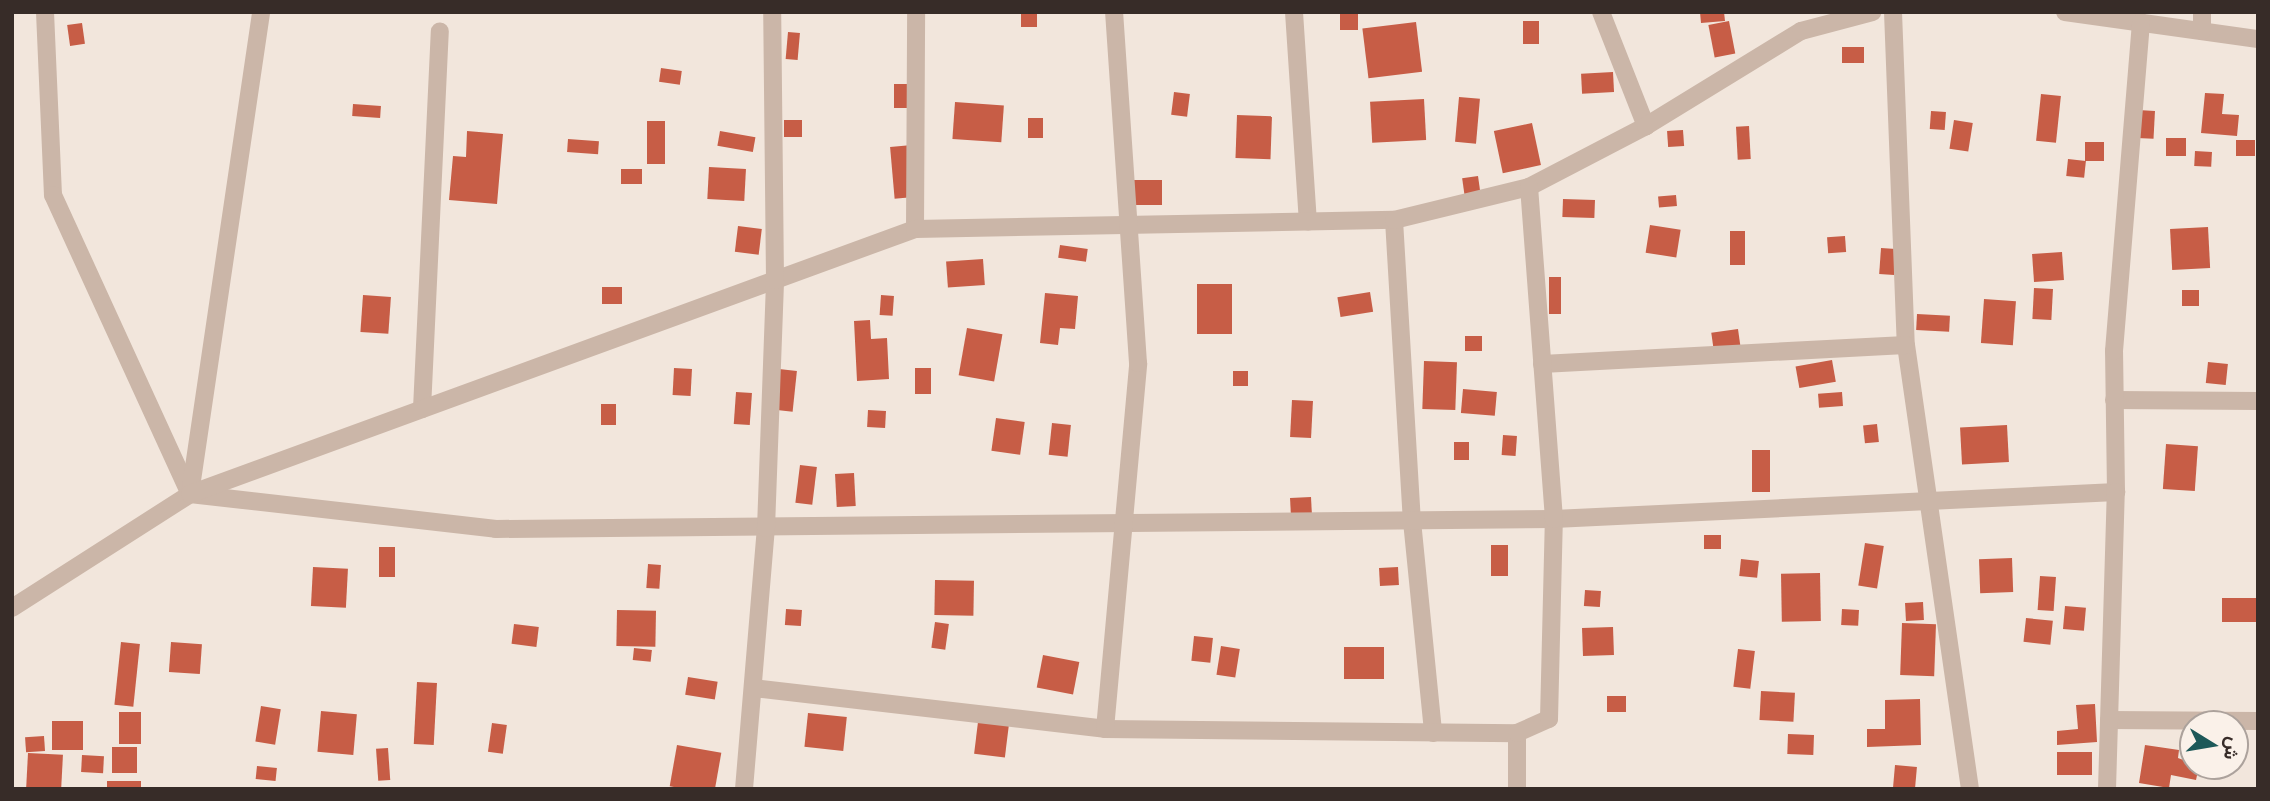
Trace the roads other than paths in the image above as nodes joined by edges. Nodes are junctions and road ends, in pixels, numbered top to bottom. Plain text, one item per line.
1 (45, 12) edge
2 (261, 12) edge
3 (772, 12) edge
4 (916, 12) edge
5 (1114, 12) edge
6 (1294, 12) edge
7 (1601, 12) edge
8 (1873, 12) edge
9 (1894, 12) edge
10 (2065, 12) edge
11 (2202, 12) edge
12 (1853, 14) edge
13 (2141, 22) junction
14 (440, 31) dead end
15 (2202, 31) junction
16 (2258, 39) edge
17 (1646, 127) junction
18 (1529, 187) junction
19 (1394, 220) junction
20 (1308, 222) junction
21 (1128, 225) junction
22 (915, 229) junction
23 (775, 280) junction
24 (1906, 345) junction
25 (1542, 364) junction
26 (2114, 400) junction
27 (2258, 401) edge
28 (422, 409) junction
29 (2116, 492) junction
30 (190, 494) junction
31 (1928, 502) junction
32 (1554, 519) junction
33 (1412, 521) junction
34 (1121, 524) junction
35 (766, 528) junction
36 (12, 608) edge
37 (753, 688) junction
38 (2109, 720) junction
39 (2258, 721) edge
40 (1105, 729) junction
41 (1433, 733) junction
42 (1517, 733) junction
43 (744, 789) edge
44 (1517, 789) edge
45 (1970, 789) edge
46 (2106, 789) edge

1 - 30 street
2 - 30 street
3 - 23 street
4 - 22 street
5 - 21 street
6 - 20 street
7 - 17 street
8 - 12 street
9 - 24 street
10 - 13 street
11 - 15 street
12 - 17 street
13 - 15 street
13 - 26 street
14 - 28 street
15 - 16 street
17 - 18 street
18 - 19 street
18 - 25 street
19 - 20 street
19 - 33 street
20 - 21 street
21 - 22 street
21 - 34 street
22 - 23 street
23 - 28 street
23 - 35 street
24 - 25 street
24 - 31 street
25 - 32 street
26 - 27 street
26 - 29 street
28 - 30 street
29 - 31 street
29 - 38 street
30 - 35 street
30 - 36 street
31 - 32 street
31 - 45 street
32 - 33 street
32 - 42 street
33 - 34 street
33 - 41 street
34 - 35 street
34 - 40 street
35 - 37 street
37 - 40 street
37 - 43 street
38 - 39 street
38 - 46 street
40 - 41 street
41 - 42 street
42 - 44 street

